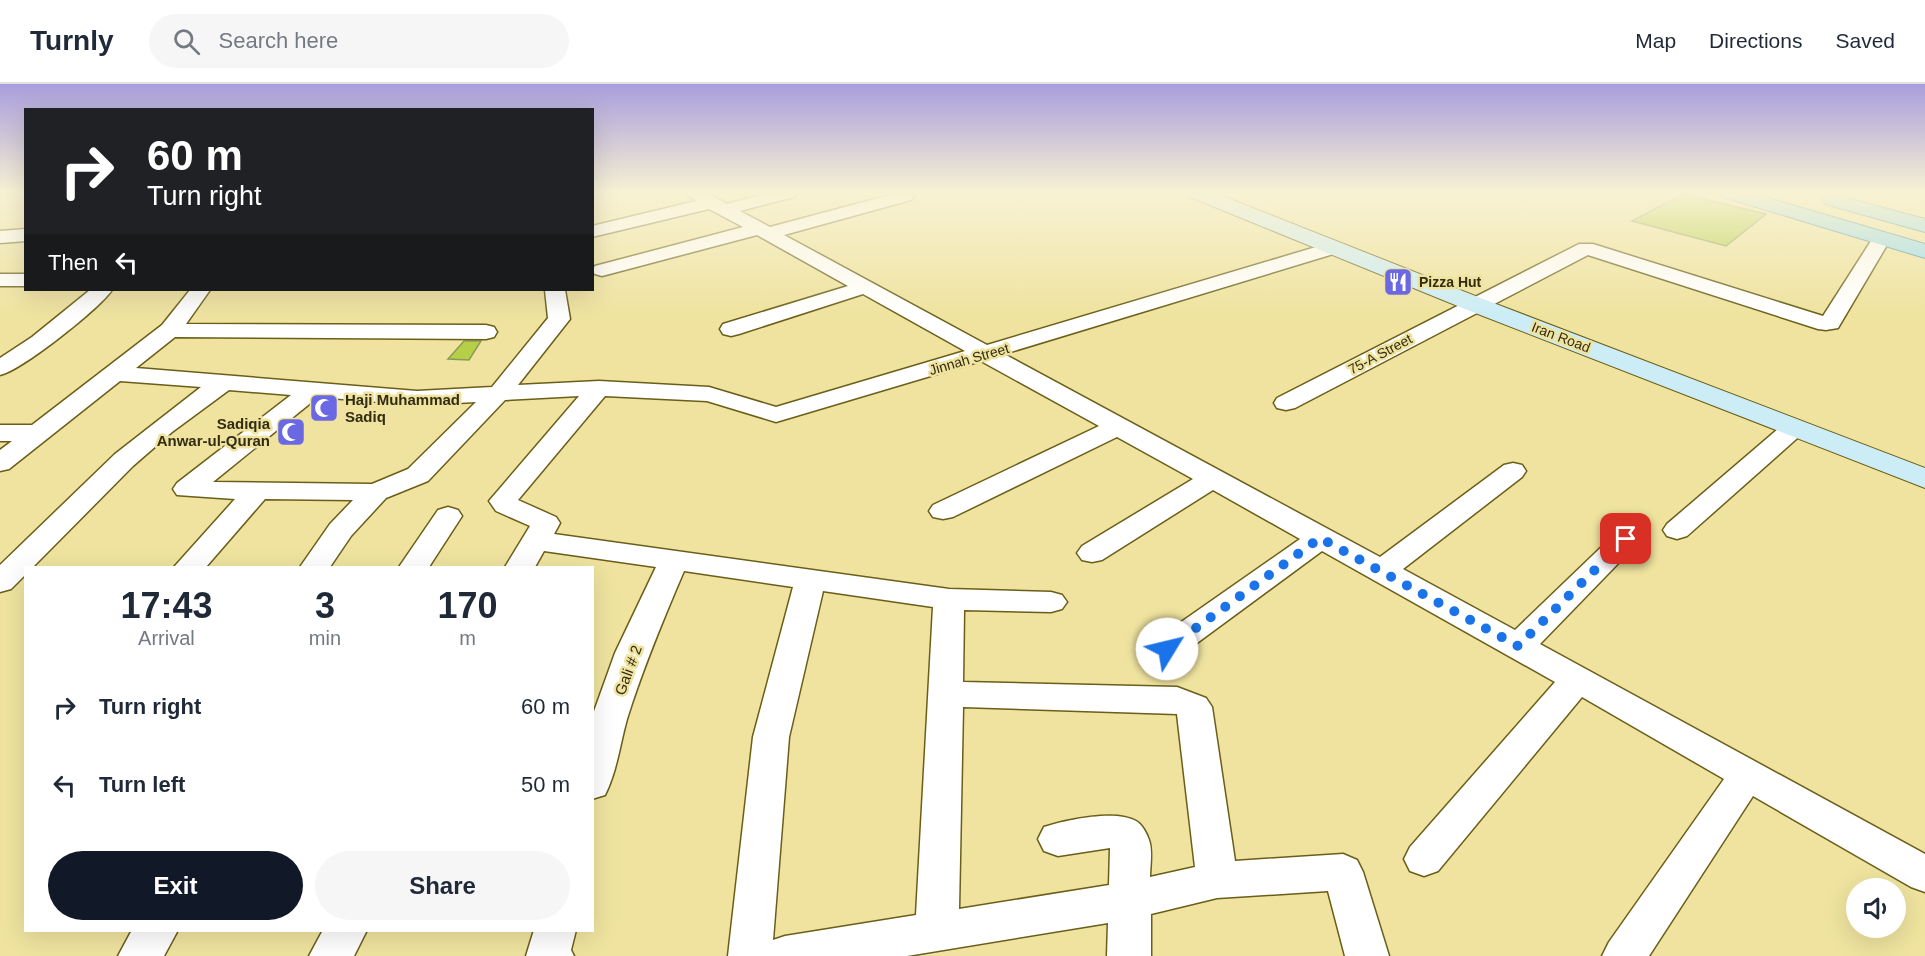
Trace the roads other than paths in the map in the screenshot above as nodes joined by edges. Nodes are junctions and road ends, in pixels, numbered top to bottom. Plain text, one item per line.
1 (752, 234) edge
2 (768, 234) edge
3 (1298, 234) edge
4 (1867, 234) edge
5 (1887, 234) edge
6 (24, 235) edge
7 (0, 237) edge
8 (1878, 245) dead end
9 (1925, 245) edge
10 (1333, 248) junction
11 (1925, 251) edge
12 (602, 270) dead end
13 (0, 280) edge
14 (24, 280) edge
15 (865, 287) junction
16 (101, 291) edge
17 (199, 291) edge
18 (555, 291) edge
19 (1474, 304) junction
20 (731, 328) dead end
21 (170, 330) junction
22 (486, 332) dead end
23 (987, 354) junction
24 (0, 368) edge
25 (114, 373) junction
26 (225, 382) junction
27 (599, 388) junction
28 (312, 390) junction
29 (499, 393) junction
30 (1286, 403) dead end
31 (1117, 427) junction
32 (1794, 428) junction
33 (0, 433) edge
34 (37, 433) junction
35 (0, 463) edge
36 (1513, 471) dead end
37 (1212, 479) junction
38 (1925, 479) edge
39 (257, 491) junction
40 (376, 492) junction
41 (943, 511) dead end
42 (448, 516) dead end
43 (1677, 530) dead end
44 (1320, 538) junction
45 (1626, 539) dead end
46 (536, 541) junction
47 (1092, 553) dead end
48 (674, 560) junction
49 (190, 566) edge
50 (316, 566) edge
51 (415, 566) edge
52 (521, 566) edge
53 (1381, 571) junction
54 (810, 580) junction
55 (0, 582) edge
56 (949, 599) junction
57 (1051, 602) dead end
58 (1518, 646) junction
59 (1167, 649) dead end
60 (1577, 680) junction
61 (945, 694) junction
62 (1747, 775) junction
63 (594, 777) edge
64 (1058, 839) dead end
65 (1424, 859) dead end
66 (1925, 874) edge
67 (1217, 880) junction
68 (1128, 901) junction
69 (156, 932) edge
70 (345, 932) edge
71 (555, 932) edge
72 (937, 933) junction
73 (140, 956) edge
74 (331, 956) edge
75 (550, 956) edge
76 (750, 956) edge
77 (785, 956) edge
78 (1129, 956) edge
79 (1367, 956) edge
80 (1624, 956) edge

1 - 12 street
2 - 15 street
3 - 10 main road, Iran Road
4 - 11 main road
5 - 9 main road
6 - 7 street
8 - 19 street, 75-A Street
10 - 19 main road, Iran Road
10 - 23 street, Jinnah Street
13 - 14 street
15 - 20 street
15 - 23 street
16 - 24 street
17 - 21 street
18 - 29 street
19 - 30 street, 75-A Street
19 - 32 main road, Iran Road
21 - 22 street
21 - 25 street
23 - 27 street, Jinnah Street
23 - 31 street
25 - 26 street, Jinnah Street
25 - 34 street
26 - 28 street, Jinnah Street
26 - 55 street
27 - 29 street, Jinnah Street
27 - 46 street
28 - 29 street, Jinnah Street
28 - 39 street
29 - 40 street
31 - 37 street
31 - 41 street
32 - 38 main road, Iran Road
32 - 43 street
33 - 34 street
34 - 35 street
36 - 53 street
37 - 44 street
37 - 47 street
39 - 40 street
39 - 49 street
40 - 50 street
42 - 51 street
44 - 53 street
44 - 59 street
45 - 58 street
46 - 48 street
46 - 52 street
48 - 54 street
48 - 63 street, Gali # 2
53 - 58 street
54 - 56 street
54 - 76 street
56 - 57 street
56 - 61 street
58 - 60 street
60 - 62 street
60 - 65 street
61 - 67 street
61 - 72 street
62 - 66 street
62 - 80 street
64 - 68 street
67 - 68 street
67 - 79 street
68 - 72 street
68 - 78 street
69 - 73 street
70 - 74 street
71 - 75 street
72 - 77 street

